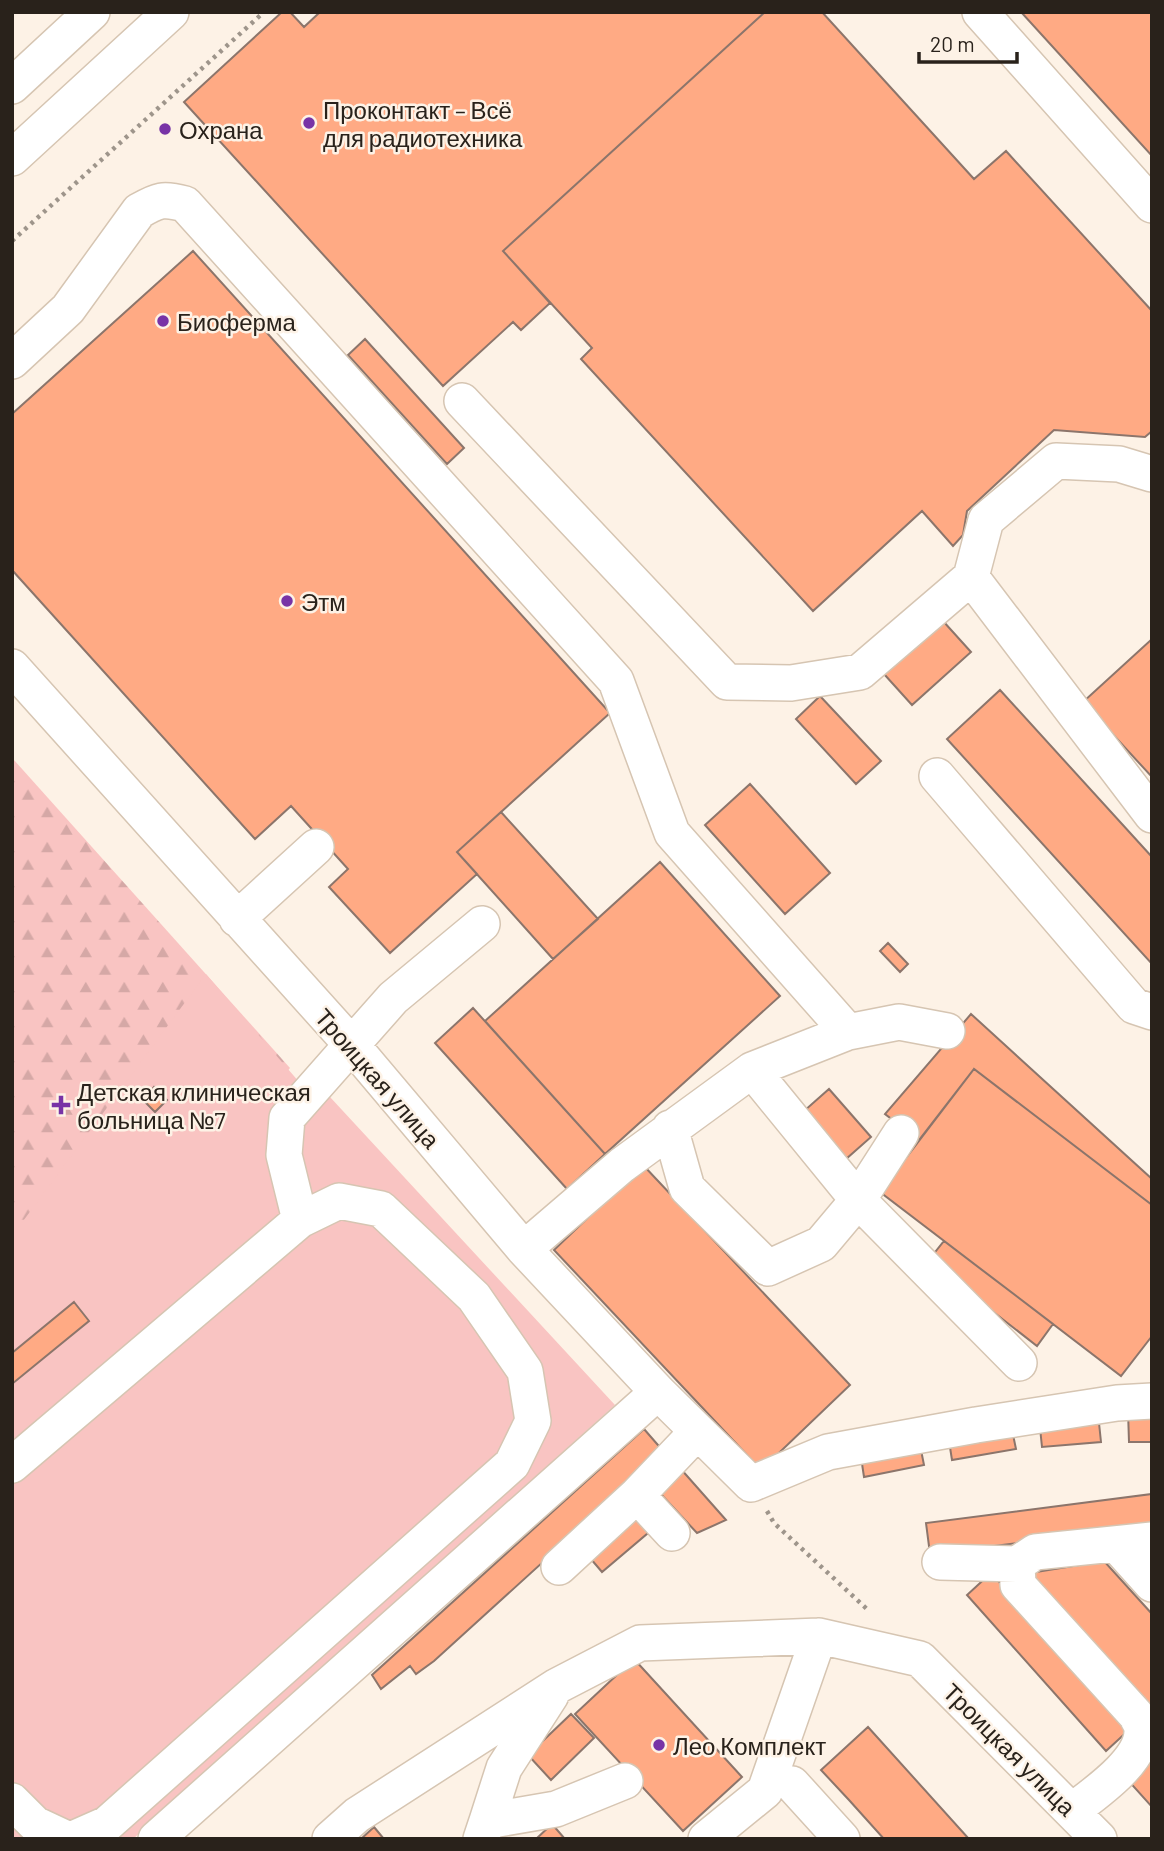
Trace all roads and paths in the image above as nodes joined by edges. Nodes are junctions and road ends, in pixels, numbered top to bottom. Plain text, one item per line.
1 (92, 12) edge
2 (171, 12) edge
3 (264, 12) edge
4 (980, 12) edge
5 (12, 86) edge
6 (12, 158) edge
7 (1152, 205) edge
8 (12, 241) edge
9 (12, 361) edge
10 (462, 401) dead end
11 (1152, 474) edge
12 (971, 577) junction
13 (18, 686) edge
14 (937, 776) dead end
15 (1152, 814) edge
16 (316, 847) dead end
17 (237, 919) junction
18 (482, 924) dead end
19 (1152, 1012) edge
20 (947, 1031) dead end
21 (848, 1032) junction
22 (351, 1044) junction
23 (752, 1070) junction
24 (670, 1128) junction
25 (901, 1133) dead end
26 (858, 1200) junction
27 (300, 1220) junction
28 (524, 1249) junction
29 (1019, 1363) dead end
30 (658, 1392) junction
31 (1152, 1401) edge
32 (697, 1433) junction
33 (12, 1465) edge
34 (751, 1484) junction
35 (637, 1494) junction
36 (672, 1533) dead end
37 (1152, 1540) edge
38 (1117, 1545) junction
39 (940, 1562) dead end
40 (1017, 1564) junction
41 (559, 1567) dead end
42 (1152, 1584) edge
43 (870, 1613) dead end
44 (819, 1636) junction
45 (557, 1686) junction
46 (625, 1781) dead end
47 (792, 1784) dead end
48 (12, 1801) edge
49 (1072, 1811) junction
50 (484, 1830) edge
51 (66, 1839) edge
52 (73, 1839) edge
53 (156, 1839) edge
54 (330, 1839) edge
55 (706, 1839) edge
56 (842, 1839) edge
57 (1099, 1839) edge

1 - 5 street
2 - 6 street
3 - 8 path
4 - 7 street
9 - 21 street
10 - 12 street
11 - 12 street
12 - 15 street
13 - 17 street, Троицкая улица
14 - 19 street
16 - 17 street
17 - 22 street, Троицкая улица
18 - 22 street
20 - 21 street
21 - 23 street
22 - 27 street
22 - 28 street, Троицкая улица
23 - 24 street
23 - 26 street
24 - 26 street
24 - 28 street
25 - 26 street
26 - 29 street
27 - 33 street
27 - 52 street
28 - 30 street, Троицкая улица
30 - 32 street, Троицкая улица
30 - 53 street
31 - 34 street
32 - 34 street, Троицкая улица
32 - 35 street
34 - 43 path
35 - 36 street
35 - 41 street
37 - 38 street
38 - 40 street
38 - 42 street
39 - 40 street
40 - 49 street
44 - 45 street
44 - 49 street, Троицкая улица
44 - 55 street
45 - 50 street
45 - 54 street
46 - 50 street
47 - 56 street
48 - 51 street
49 - 57 street, Троицкая улица

